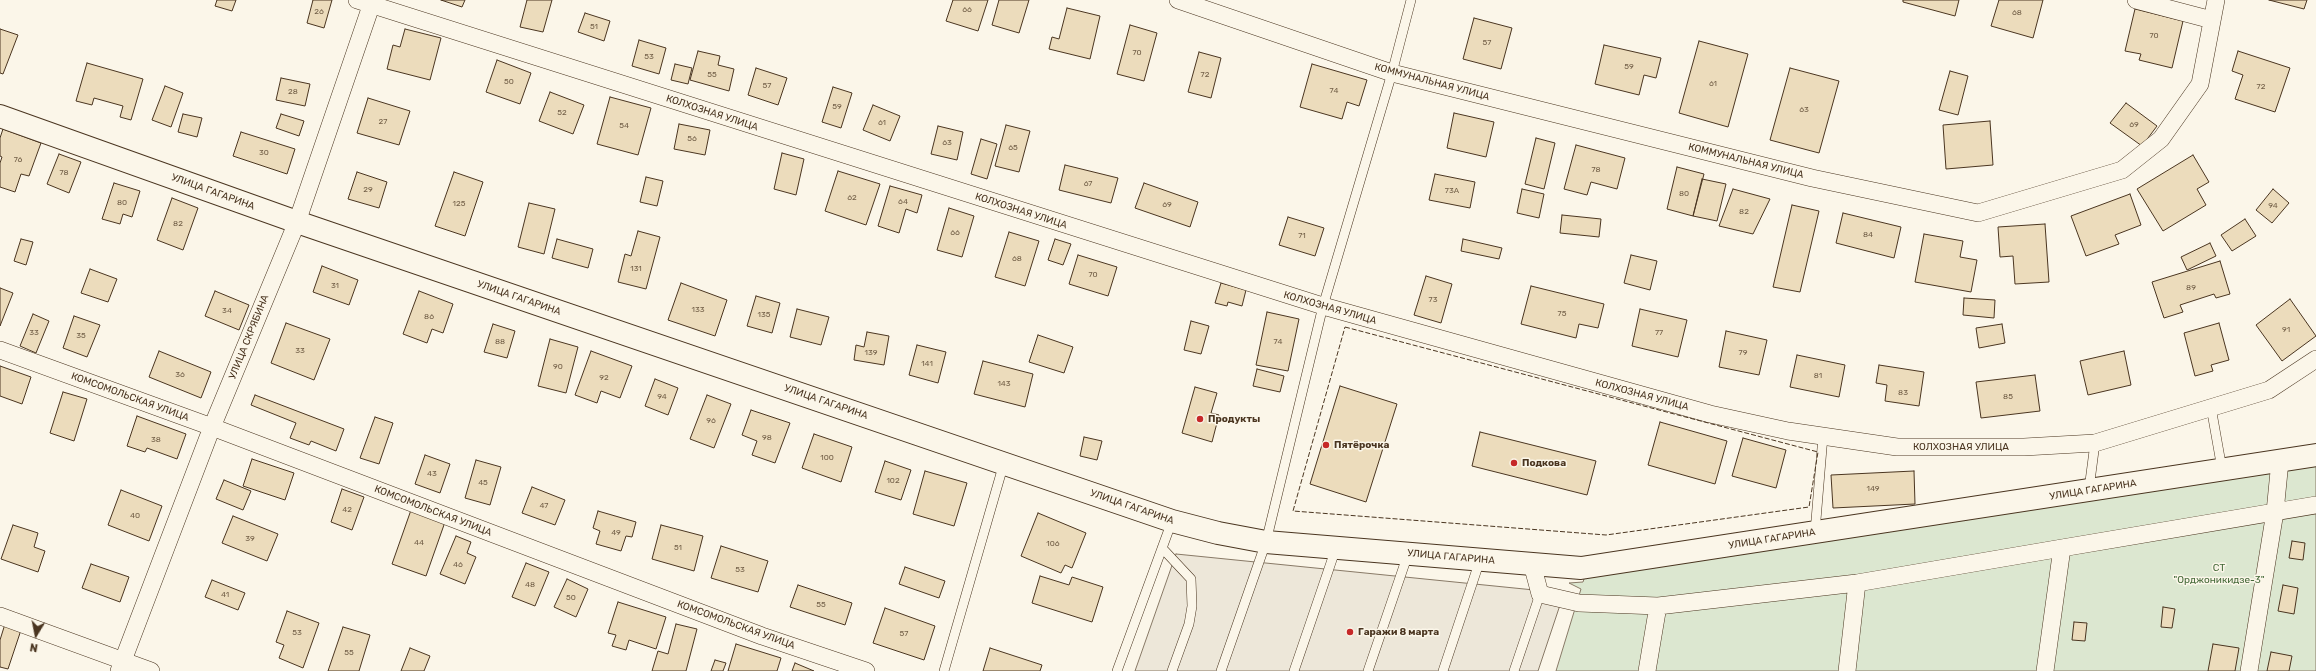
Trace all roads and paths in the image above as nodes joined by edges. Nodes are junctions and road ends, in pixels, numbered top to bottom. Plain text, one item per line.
1 (1178, 0) edge
2 (1411, 0) edge
3 (2136, 0) edge
4 (2216, 0) edge
5 (367, 2) edge
6 (2212, 20) junction
7 (1392, 73) junction
8 (0, 116) edge
9 (297, 222) junction
10 (1323, 306) junction
11 (0, 350) edge
12 (2316, 359) edge
13 (2211, 407) junction
14 (212, 427) junction
15 (1823, 436) junction
16 (2095, 443) junction
17 (2316, 455) edge
18 (2280, 461) junction
19 (1004, 463) junction
20 (2222, 471) junction
21 (2089, 491) junction
22 (2316, 505) edge
23 (2275, 512) junction
24 (1172, 521) junction
25 (1815, 532) junction
26 (1266, 542) junction
27 (1162, 548) junction
28 (1336, 548) junction
29 (2062, 548) junction
30 (1408, 554) junction
31 (1480, 560) junction
32 (1532, 564) junction
33 (1857, 583) junction
34 (1540, 594) junction
35 (1658, 606) junction
36 (0, 616) edge
37 (121, 666) edge
38 (151, 671) edge
39 (866, 671) edge
40 (944, 671) edge
41 (1117, 671) edge
42 (1172, 671) edge
43 (1221, 671) edge
44 (1294, 671) edge
45 (1368, 671) edge
46 (1442, 671) edge
47 (1514, 671) edge
48 (1647, 671) edge
49 (1847, 671) edge
50 (2046, 671) edge
51 (2249, 671) edge

1 - 7 street, КОММУНАЛЬНАЯ УЛИЦА
2 - 7 lane
3 - 6 street
4 - 6 street, КОММУНАЛЬНАЯ УЛИЦА
5 - 9 street, УЛИЦА СКРЯБИНА
5 - 10 street, КОЛХОЗНАЯ УЛИЦА
6 - 7 street, КОММУНАЛЬНАЯ УЛИЦА
7 - 10 lane
8 - 9 main road, УЛИЦА ГАГАРИНА
9 - 14 street, УЛИЦА СКРЯБИНА
9 - 19 main road, УЛИЦА ГАГАРИНА
10 - 15 street, КОЛХОЗНАЯ УЛИЦА
10 - 26 lane
11 - 14 street, КОМСОМОЛЬСКАЯ УЛИЦА
12 - 13 street, КОЛХОЗНАЯ УЛИЦА
13 - 16 street, КОЛХОЗНАЯ УЛИЦА
13 - 20 lane
14 - 37 street, УЛИЦА СКРЯБИНА
14 - 39 street, КОМСОМОЛЬСКАЯ УЛИЦА
15 - 16 street, КОЛХОЗНАЯ УЛИЦА
15 - 25 lane
16 - 21 lane
17 - 18 main road, УЛИЦА ГАГАРИНА
18 - 20 main road, УЛИЦА ГАГАРИНА
18 - 23 street
19 - 24 main road, УЛИЦА ГАГАРИНА
19 - 40 lane
20 - 21 main road, УЛИЦА ГАГАРИНА
21 - 25 main road, УЛИЦА ГАГАРИНА
22 - 23 street
23 - 29 street
23 - 51 street
24 - 26 main road, УЛИЦА ГАГАРИНА
24 - 27 lane
25 - 32 main road, УЛИЦА ГАГАРИНА
26 - 28 main road, УЛИЦА ГАГАРИНА
26 - 43 lane
27 - 41 lane
27 - 42 lane
28 - 30 main road, УЛИЦА ГАГАРИНА
28 - 44 lane
29 - 33 street
29 - 50 street
30 - 31 main road, УЛИЦА ГАГАРИНА
30 - 45 lane
31 - 32 main road, УЛИЦА ГАГАРИНА
31 - 46 lane
32 - 34 street
33 - 35 street
33 - 49 street
34 - 35 street
34 - 47 lane
35 - 48 street
36 - 37 street
37 - 38 street

